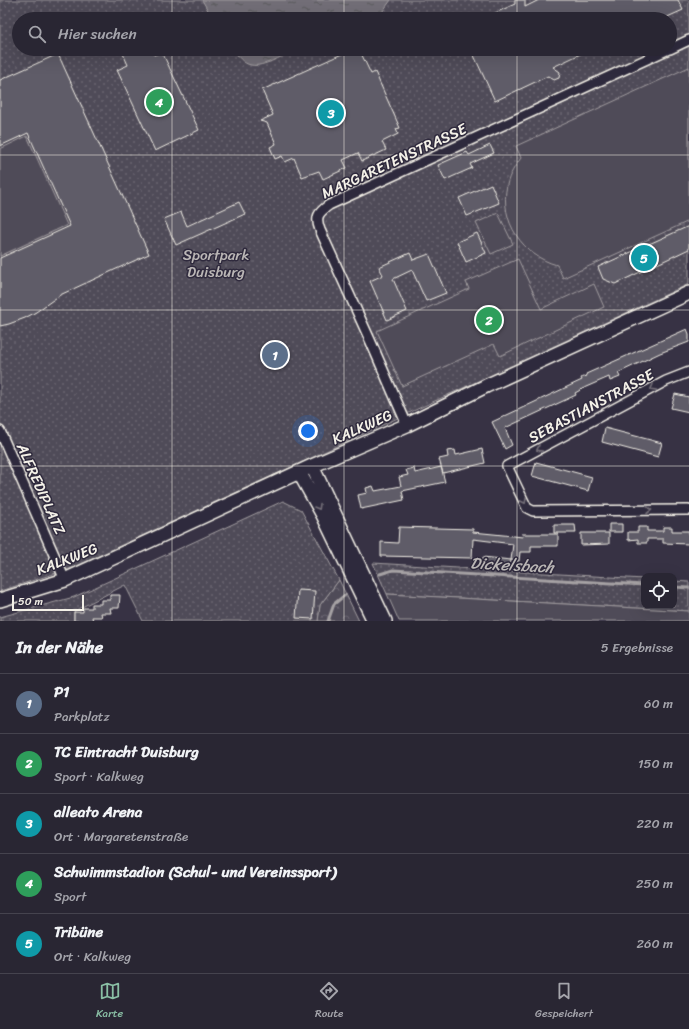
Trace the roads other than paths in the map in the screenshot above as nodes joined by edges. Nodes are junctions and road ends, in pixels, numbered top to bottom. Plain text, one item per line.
1 (689, 40) edge
2 (677, 46) edge
3 (655, 56) edge
4 (689, 293) edge
5 (689, 372) edge
6 (407, 425) junction
7 (0, 431) edge
8 (312, 466) junction
9 (299, 472) junction
10 (689, 510) edge
11 (65, 580) junction
12 (0, 600) edge
13 (374, 621) edge
14 (385, 621) edge

1 - 2 street, MARGARETENSTRASSE
3 - 6 street, MARGARETENSTRASSE
4 - 6 street, KALKWEG
5 -> 10 street, SEBASTIANSTRASSE
6 - 8 street, KALKWEG
7 - 11 street, ALFREDIPLATZ
8 - 9 street, KALKWEG
8 - 14 street
9 - 11 street, KALKWEG
9 -> 13 street
11 - 12 street, KALKWEG

